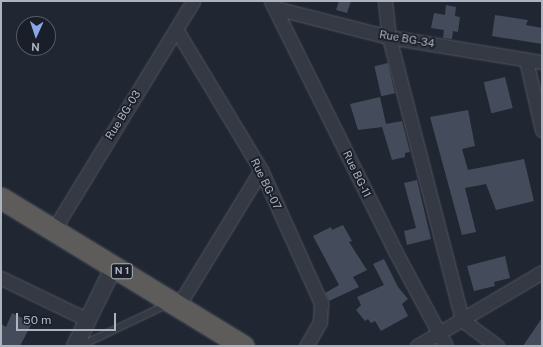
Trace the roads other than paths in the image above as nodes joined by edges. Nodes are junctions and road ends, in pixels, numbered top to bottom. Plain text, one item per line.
1 (193, 1) edge
2 (385, 1) edge
3 (273, 4) edge
4 (176, 29) junction
5 (389, 37) junction
6 (526, 60) junction
7 (542, 62) edge
8 (542, 130) edge
9 (261, 170) junction
10 (1, 198) edge
11 (54, 229) junction
12 (114, 266) junction
13 (542, 272) edge
14 (1, 278) edge
15 (175, 304) junction
16 (88, 320) junction
17 (462, 320) junction
18 (438, 332) junction
19 (75, 346) edge
20 (80, 346) edge
21 (243, 346) edge
22 (306, 346) edge
23 (417, 346) edge
24 (446, 346) edge
25 (497, 346) edge

1 - 4 street, Rue BG-03
2 - 5 street
3 - 5 street, Rue BG-34
3 - 18 street, Rue BG-11
4 - 9 street, Rue BG-07
4 - 11 street, Rue BG-03
5 - 6 street, Rue BG-34
5 - 17 street
6 - 7 street, Rue BG-34
6 - 8 street
9 - 15 street
9 - 22 street, Rue BG-07
10 - 11 highway, N 1
11 - 12 highway, N 1
12 - 15 highway, N 1
12 - 16 street
13 - 17 street
14 - 16 street
15 - 20 lane
15 - 21 highway, N 1
16 - 19 street
17 - 18 street
17 - 25 street
18 - 23 street
18 - 24 street, Rue BG-11

